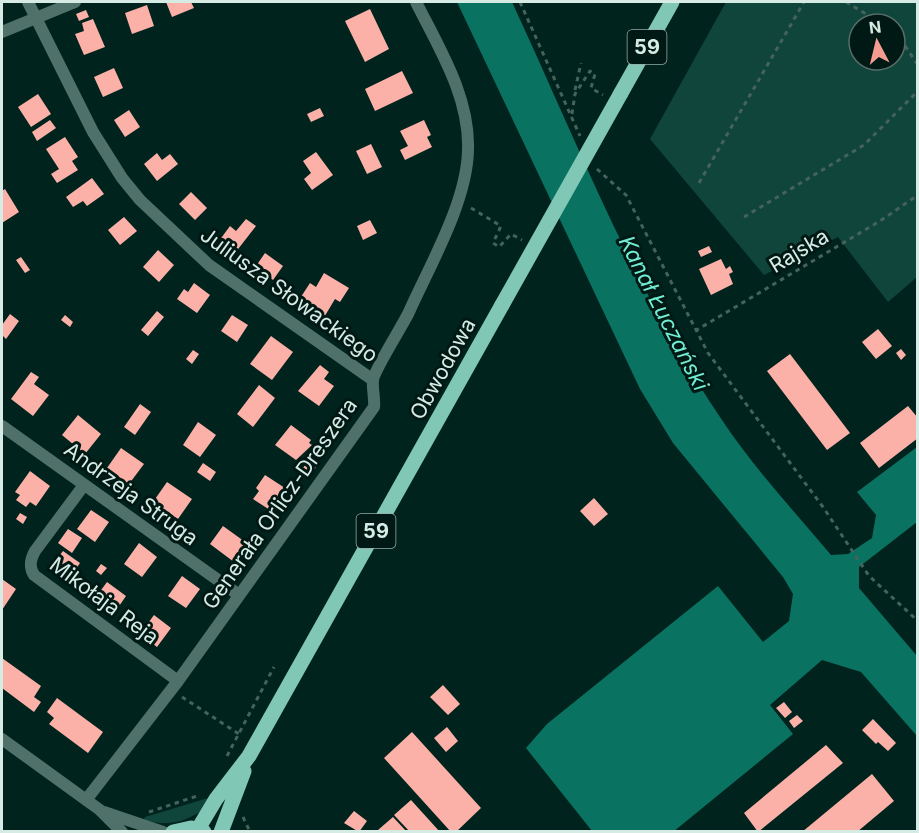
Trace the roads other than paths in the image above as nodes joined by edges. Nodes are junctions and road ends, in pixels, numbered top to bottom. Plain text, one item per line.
1 (28, 2) edge
2 (75, 2) edge
3 (416, 2) edge
4 (672, 2) edge
5 (35, 17) junction
6 (2, 32) edge
7 (373, 380) junction
8 (2, 426) edge
9 (84, 485) junction
10 (239, 595) junction
11 (178, 681) junction
12 (2, 739) edge
13 (249, 756) junction
14 (86, 800) junction
15 (100, 810) junction
16 (201, 830) edge
17 (122, 831) edge
18 (163, 831) edge
19 (173, 831) edge
20 (221, 831) edge

1 - 5 street, Juliusza Słowackiego
2 - 5 street
3 - 7 street, Generała Orlicz-Dreszera
4 - 13 main road, Obwodowa / 59, bridge
5 - 6 street
5 - 7 street, Juliusza Słowackiego
7 - 10 street, Generała Orlicz-Dreszera
8 - 9 street, Andrzeja Struga
9 - 10 street, Andrzeja Struga
9 - 11 street, Mikołaja Reja
10 - 11 street, Generała Orlicz-Dreszera
11 - 14 street, Generała Orlicz-Dreszera
12 - 14 street
13 - 16 main road, Obwodowa / 59
13 - 20 main road, Obwodowa / 59
14 - 15 street
15 - 17 street
15 - 18 street
16 - 19 main road

